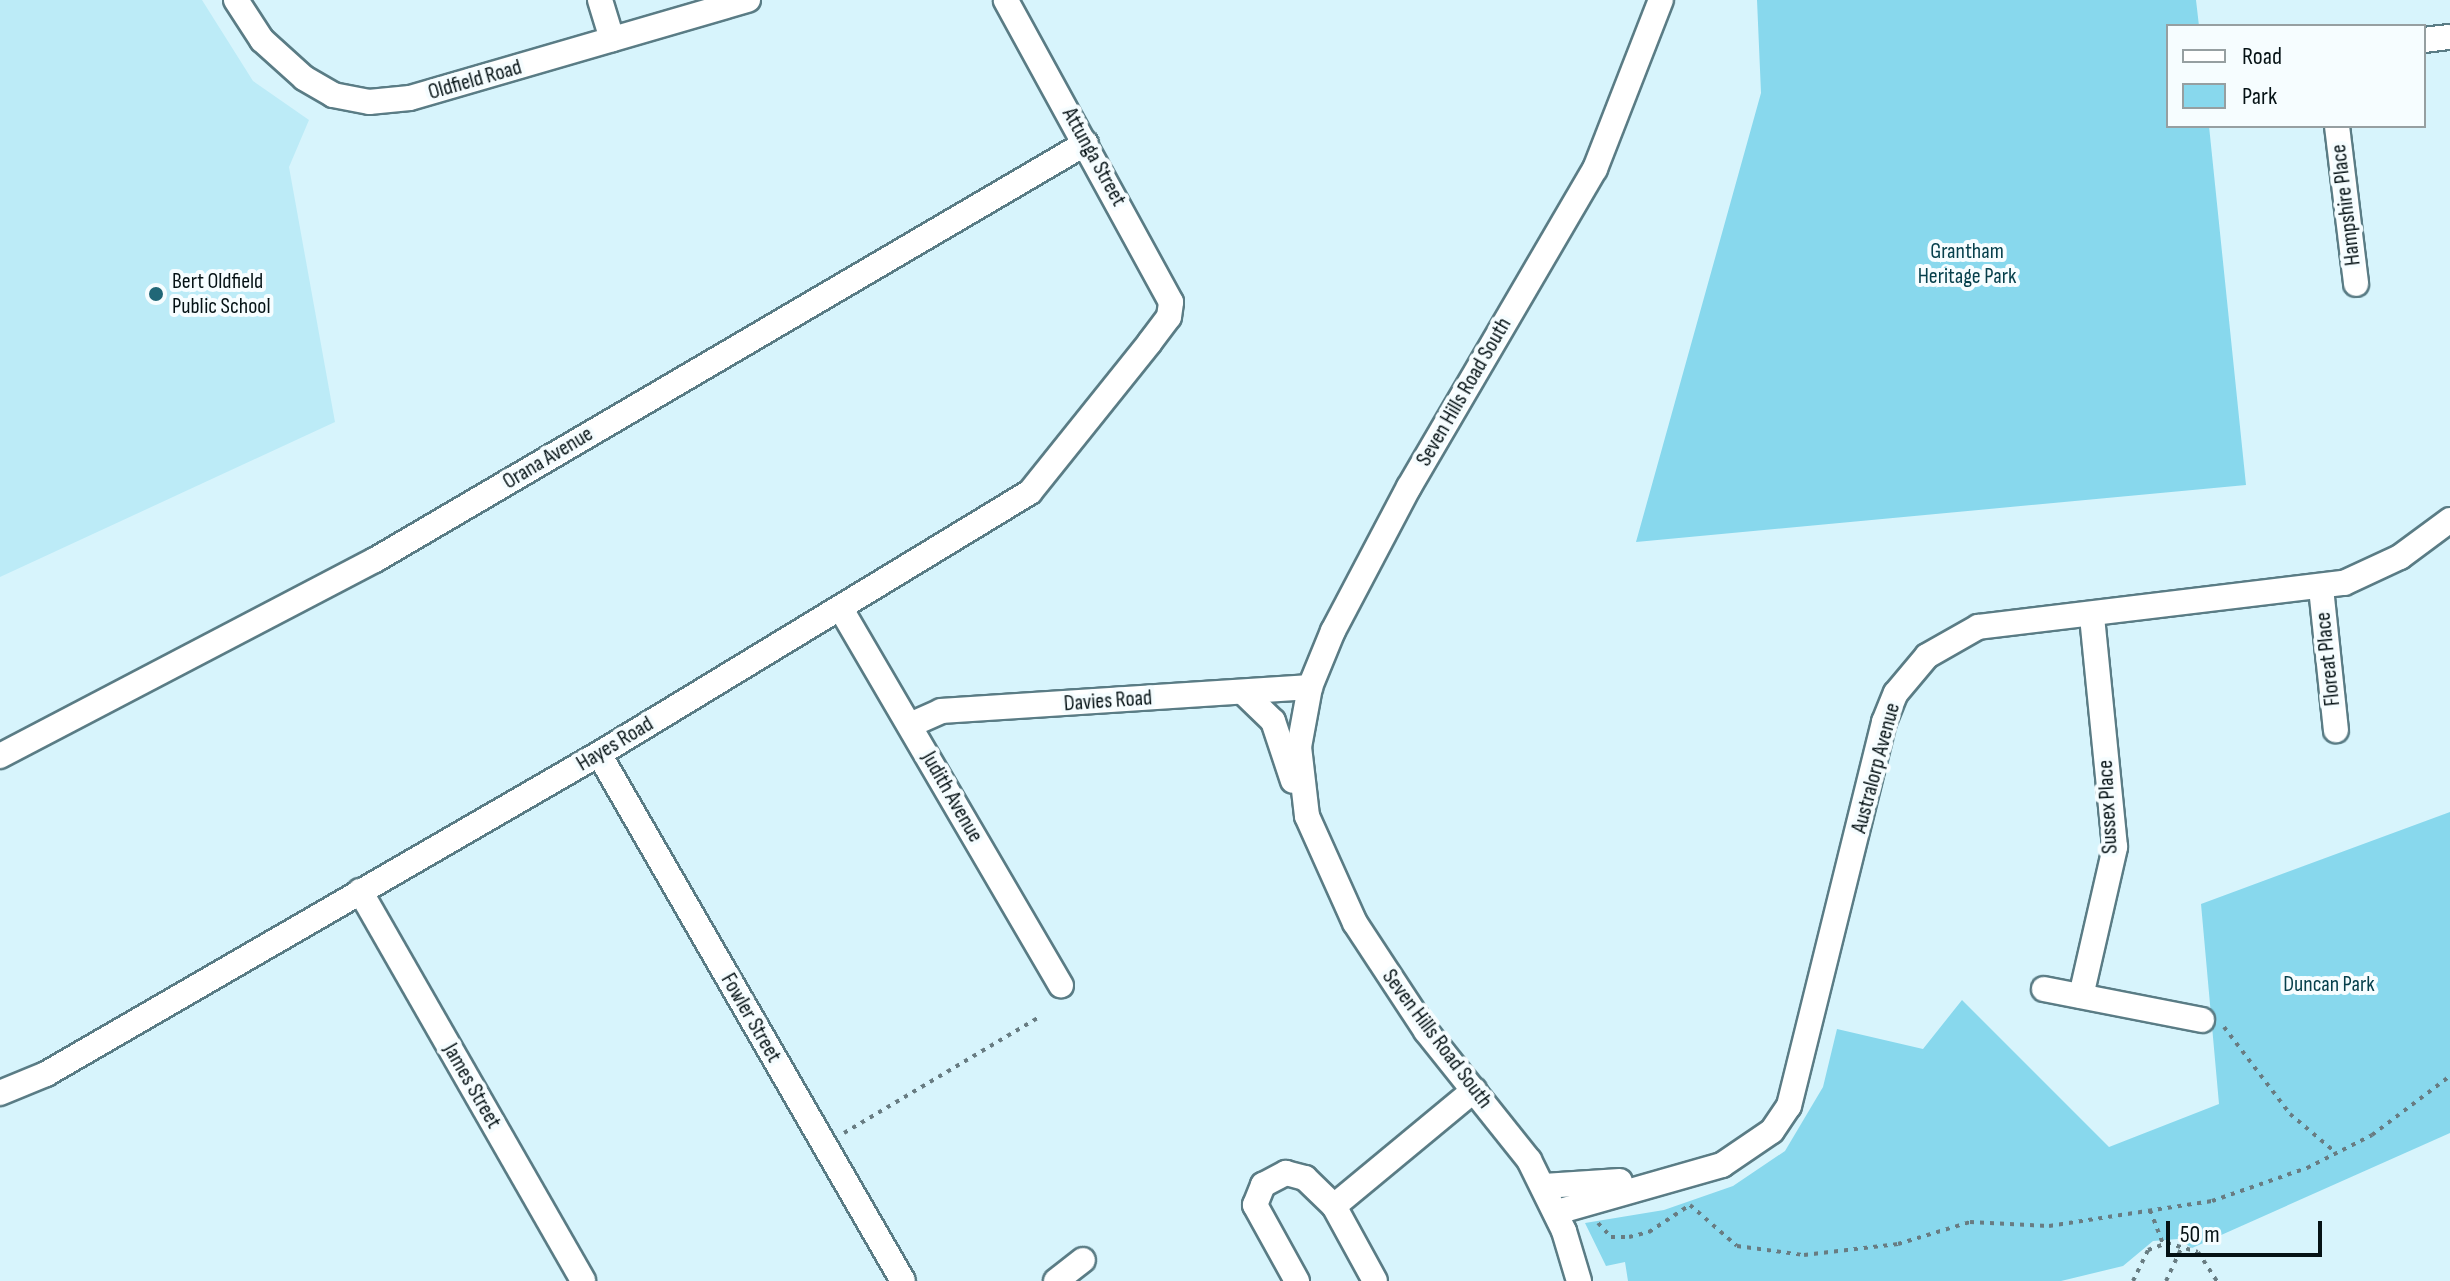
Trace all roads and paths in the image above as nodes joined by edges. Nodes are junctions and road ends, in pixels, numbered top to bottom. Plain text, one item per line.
1 (236, 0) edge
2 (600, 0) edge
3 (748, 0) edge
4 (1006, 0) edge
5 (1661, 0) edge
6 (2450, 37) edge
7 (612, 39) junction
8 (2426, 40) edge
9 (2337, 128) edge
10 (1086, 143) junction
11 (2356, 284) dead end
12 (1169, 317) joint
13 (2450, 520) edge
14 (2321, 588) junction
15 (841, 609) junction
16 (2092, 615) junction
17 (1310, 687) junction
18 (1244, 693) junction
19 (910, 725) junction
20 (2336, 730) dead end
21 (599, 754) junction
22 (0, 756) edge
23 (1301, 793) junction
24 (360, 891) junction
25 (1061, 985) dead end
26 (2044, 989) dead end
27 (2081, 996) junction
28 (1039, 1017) dead end
29 (2202, 1020) joint
30 (2450, 1076) edge
31 (1474, 1090) junction
32 (0, 1093) edge
33 (842, 1134) dead end
34 (2334, 1151) junction
35 (1678, 1178) junction
36 (1544, 1186) junction
37 (1583, 1201) junction
38 (1334, 1206) junction
39 (2150, 1210) junction
40 (1557, 1212) junction
41 (2163, 1244) junction
42 (2183, 1245) junction
43 (1083, 1260) dead end
44 (583, 1281) edge
45 (903, 1281) edge
46 (1056, 1281) edge
47 (1297, 1281) edge
48 (1375, 1281) edge
49 (1579, 1281) edge
50 (2133, 1281) edge
51 (2166, 1281) edge
52 (2217, 1281) edge

1 - 7 street, Oldfield Road
2 - 7 street
3 - 7 street, Oldfield Road
4 - 10 street, Attunga Street
5 - 17 street, Seven Hills Road South
6 - 8 street
9 - 11 street, Hampshire Place
10 - 12 street, Attunga Street
10 - 22 street, Orana Avenue
12 - 15 street, Hayes Road
13 - 14 street, Australorp Avenue
14 - 16 street, Australorp Avenue
14 - 20 street, Floreat Place
15 - 19 street, Judith Avenue
15 - 21 street, Hayes Road
16 - 27 street, Sussex Place
16 - 35 street, Australorp Avenue
17 - 18 street, Davies Road
17 - 23 street, Seven Hills Road South
18 - 19 street, Davies Road
18 - 23 street, Seven Hills Road South
19 - 25 street, Judith Avenue
21 - 24 street, Hayes Road
21 - 45 street, Fowler Street
23 - 31 street, Seven Hills Road South
24 - 32 street, Hayes Road
24 - 44 street, James Street
26 - 27 street
27 - 29 street
28 - 33 path
29 - 34 path
30 - 34 path
31 - 36 street, Seven Hills Road South
31 - 38 street
34 - 39 path
35 - 36 street, Australorp Avenue
35 - 37 street, Australorp Avenue
36 - 40 street, Seven Hills Road South
37 - 39 path
37 - 40 street, Australorp Avenue
38 - 47 street
38 - 48 street
39 - 41 path
40 - 49 street, Seven Hills Road South
41 - 42 path
41 - 50 path
42 - 51 path
42 - 52 path
43 - 46 street

